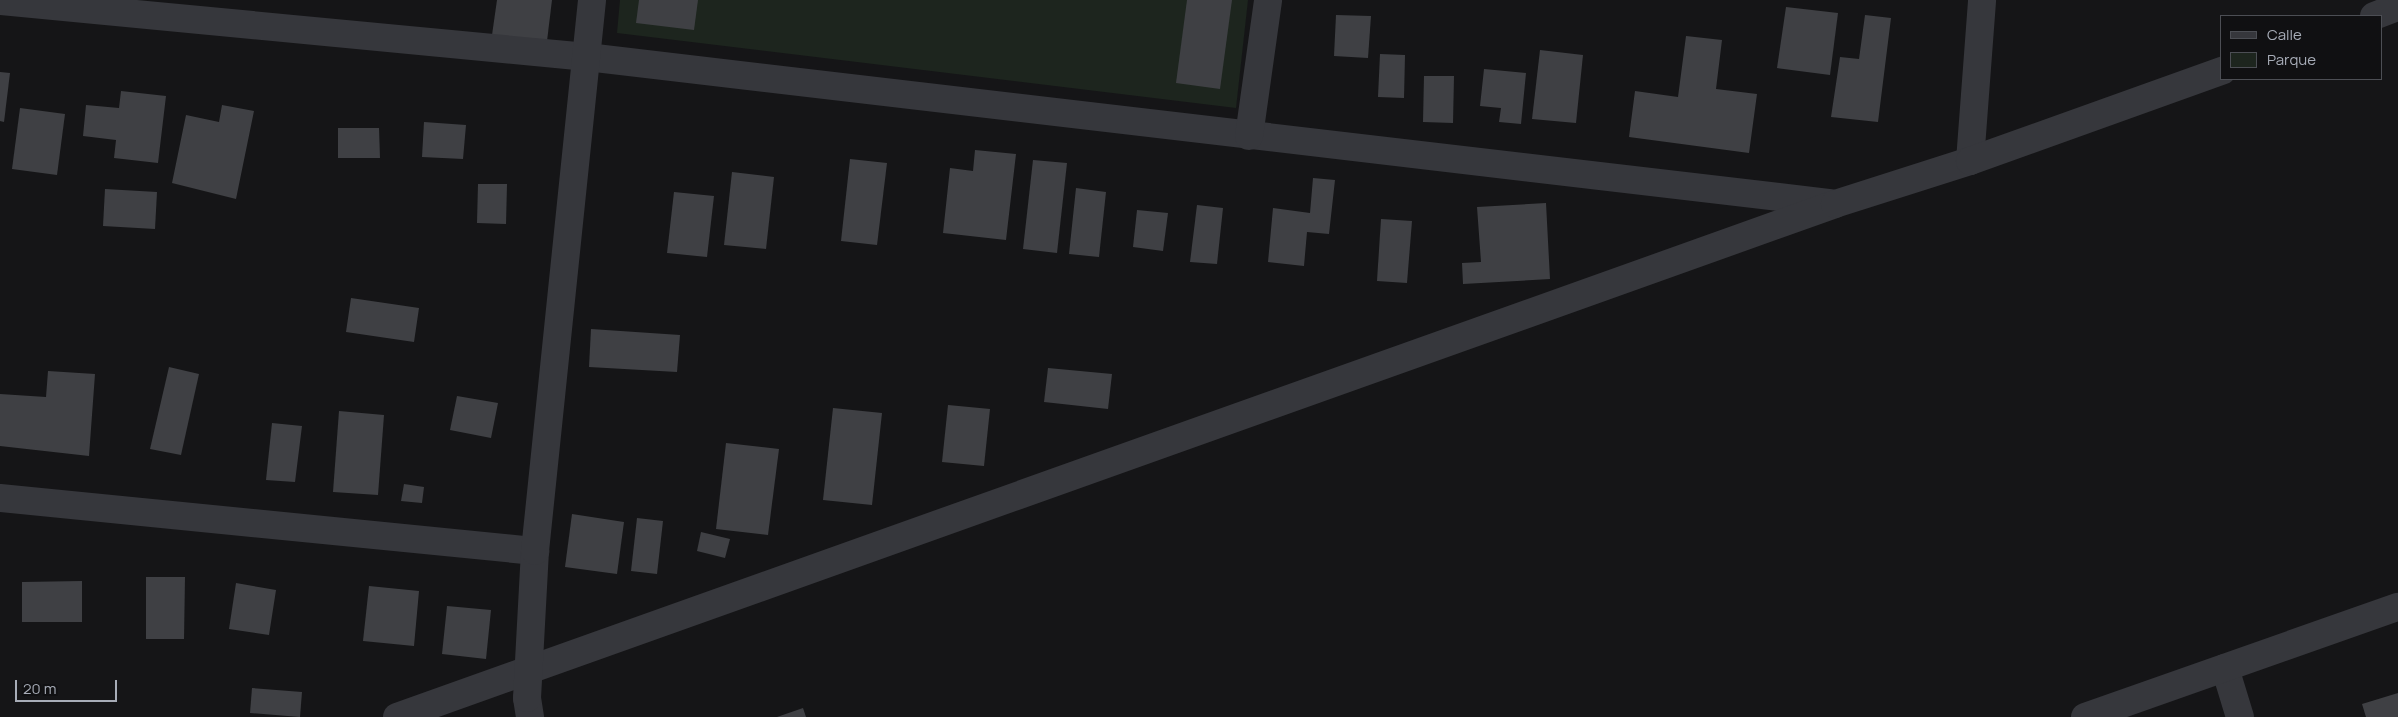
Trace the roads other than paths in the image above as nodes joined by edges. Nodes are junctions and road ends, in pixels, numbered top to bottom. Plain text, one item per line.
1 (592, 0) edge
2 (1268, 0) edge
3 (1982, 0) edge
4 (0, 1) edge
5 (2398, 8) edge
6 (2377, 15) edge
7 (587, 57) junction
8 (2220, 72) edge
9 (1249, 136) junction
10 (1970, 161) junction
11 (1835, 204) junction
12 (0, 498) edge
13 (535, 551) junction
14 (2398, 607) edge
15 (2225, 668) junction
16 (529, 669) junction
17 (397, 717) edge
18 (530, 717) edge
19 (2085, 717) edge
20 (2240, 717) edge

1 - 7 street
2 - 9 street
3 - 10 street
4 - 7 street
5 - 6 street
7 - 9 street
7 - 13 street
8 - 10 street
9 - 11 street
10 - 11 street
11 - 16 street
12 - 13 street
13 - 16 street
14 - 15 street
15 - 19 street
15 - 20 street
16 - 17 street
16 - 18 street

